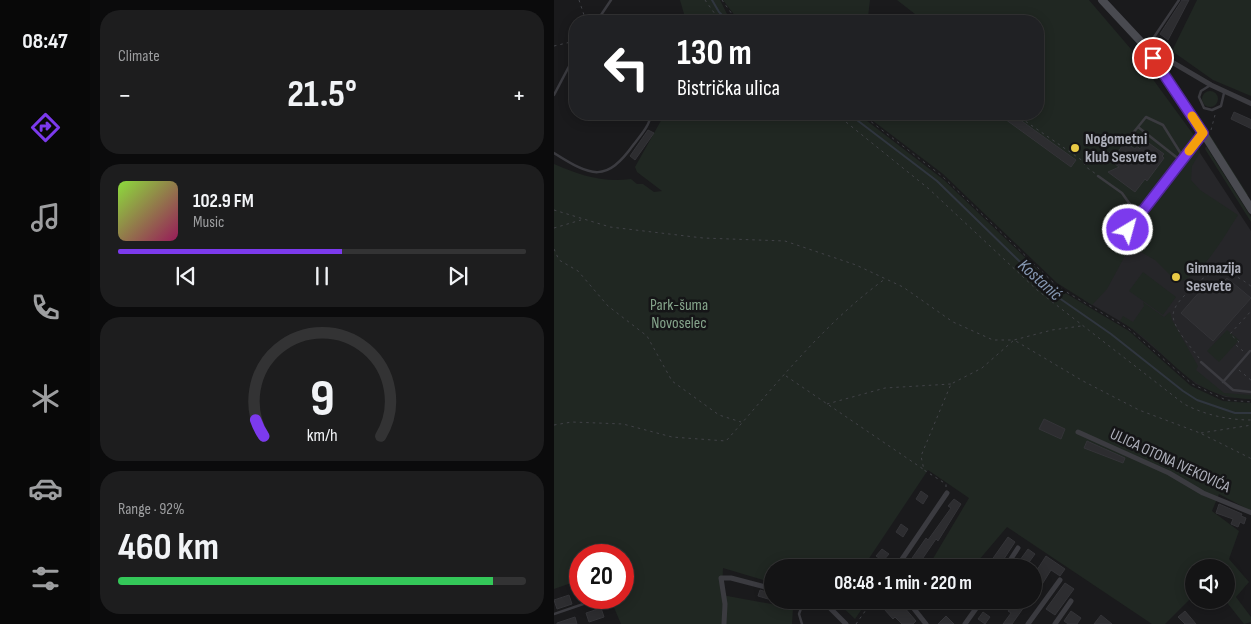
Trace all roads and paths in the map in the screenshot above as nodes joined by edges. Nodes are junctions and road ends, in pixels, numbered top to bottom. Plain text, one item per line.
1 (579, 0) edge
2 (611, 0) edge
3 (705, 0) edge
4 (722, 0) edge
5 (1102, 0) edge
6 (1178, 0) edge
7 (584, 15) edge
8 (601, 15) edge
9 (716, 15) edge
10 (733, 15) edge
11 (569, 42) edge
12 (554, 46) edge
13 (1146, 46) junction
14 (569, 66) edge
15 (1211, 85) junction
16 (1224, 92) junction
17 (554, 95) edge
18 (1251, 104) edge
19 (1216, 109) junction
20 (649, 120) edge
21 (844, 120) edge
22 (869, 120) edge
23 (1024, 120) edge
24 (1138, 127) junction
25 (1207, 133) junction
26 (1130, 138) dead end
27 (1176, 145) junction
28 (1169, 151) junction
29 (554, 153) edge
30 (1182, 159) junction
31 (1098, 176) joint
32 (1250, 206) edge
33 (554, 210) edge
34 (1142, 212) junction
35 (582, 219) junction
36 (554, 228) edge
37 (1128, 230) dead end
38 (554, 249) edge
39 (885, 279) junction
40 (1251, 287) edge
41 (1251, 310) edge
42 (1081, 326) junction
43 (1014, 340) junction
44 (1250, 351) edge
45 (1248, 355) junction
46 (1201, 362) joint
47 (1236, 367) junction
48 (785, 376) junction
49 (1251, 381) edge
50 (1223, 382) junction
51 (952, 384) junction
52 (1251, 392) edge
53 (1251, 402) edge
54 (827, 404) junction
55 (1251, 420) edge
56 (742, 423) junction
57 (554, 425) edge
58 (1251, 425) edge
59 (1078, 432) dead end
60 (1200, 433) junction
61 (1251, 459) edge
62 (924, 470) junction
63 (946, 493) joint
64 (1251, 513) edge
65 (1018, 548) dead end
66 (902, 559) edge
67 (1011, 559) edge
68 (1060, 580) dead end
69 (764, 587) edge
70 (1070, 601) dead end
71 (569, 609) edge
72 (801, 609) edge
73 (831, 609) edge
74 (867, 609) edge
75 (914, 609) edge
76 (976, 609) edge
77 (554, 614) edge
78 (724, 624) edge
79 (802, 624) edge
80 (846, 624) edge
81 (856, 624) edge
82 (926, 624) edge
83 (965, 624) edge
84 (1028, 624) edge
85 (1055, 624) edge

1 - 7 path
2 - 8 lane
3 - 9 path
4 - 10 path
5 - 13 main road
6 - 13 lane
11 - 12 path
13 - 15 street
13 - 25 main road
14 - 17 lane
15 - 16 street
15 - 19 lane
16 - 18 street
16 - 19 lane
19 - 25 path
20 - 29 lane
21 - 42 path
22 - 53 path
23 - 31 path
24 - 26 lane
24 - 27 lane
24 - 28 lane
25 - 30 lane
25 - 32 main road
27 - 28 lane
27 - 30 lane
28 - 30 lane
30 - 34 lane
31 - 34 lane
33 - 35 path
34 - 37 lane
35 - 36 path
35 - 39 path
38 - 56 path
39 - 43 path
39 - 48 path
40 - 46 path
41 - 45 path
42 - 43 path
42 - 55 path
43 - 51 path
43 - 60 path
44 - 45 lane
45 - 47 lane
46 - 50 lane
47 - 49 path
47 - 50 lane
48 - 54 path
48 - 56 path
50 - 52 lane
51 - 54 path
51 - 62 path
54 - 62 path
56 - 57 path
58 - 60 path
59 - 64 street, ULICA OTONA IVEKOVIĆA
60 - 61 path
62 - 63 path
63 - 66 street
65 - 67 street
68 - 84 street
69 - 78 street
70 - 85 street
71 - 77 lane
72 - 79 lane
73 - 80 street
74 - 81 path
75 - 82 street
76 - 83 street

